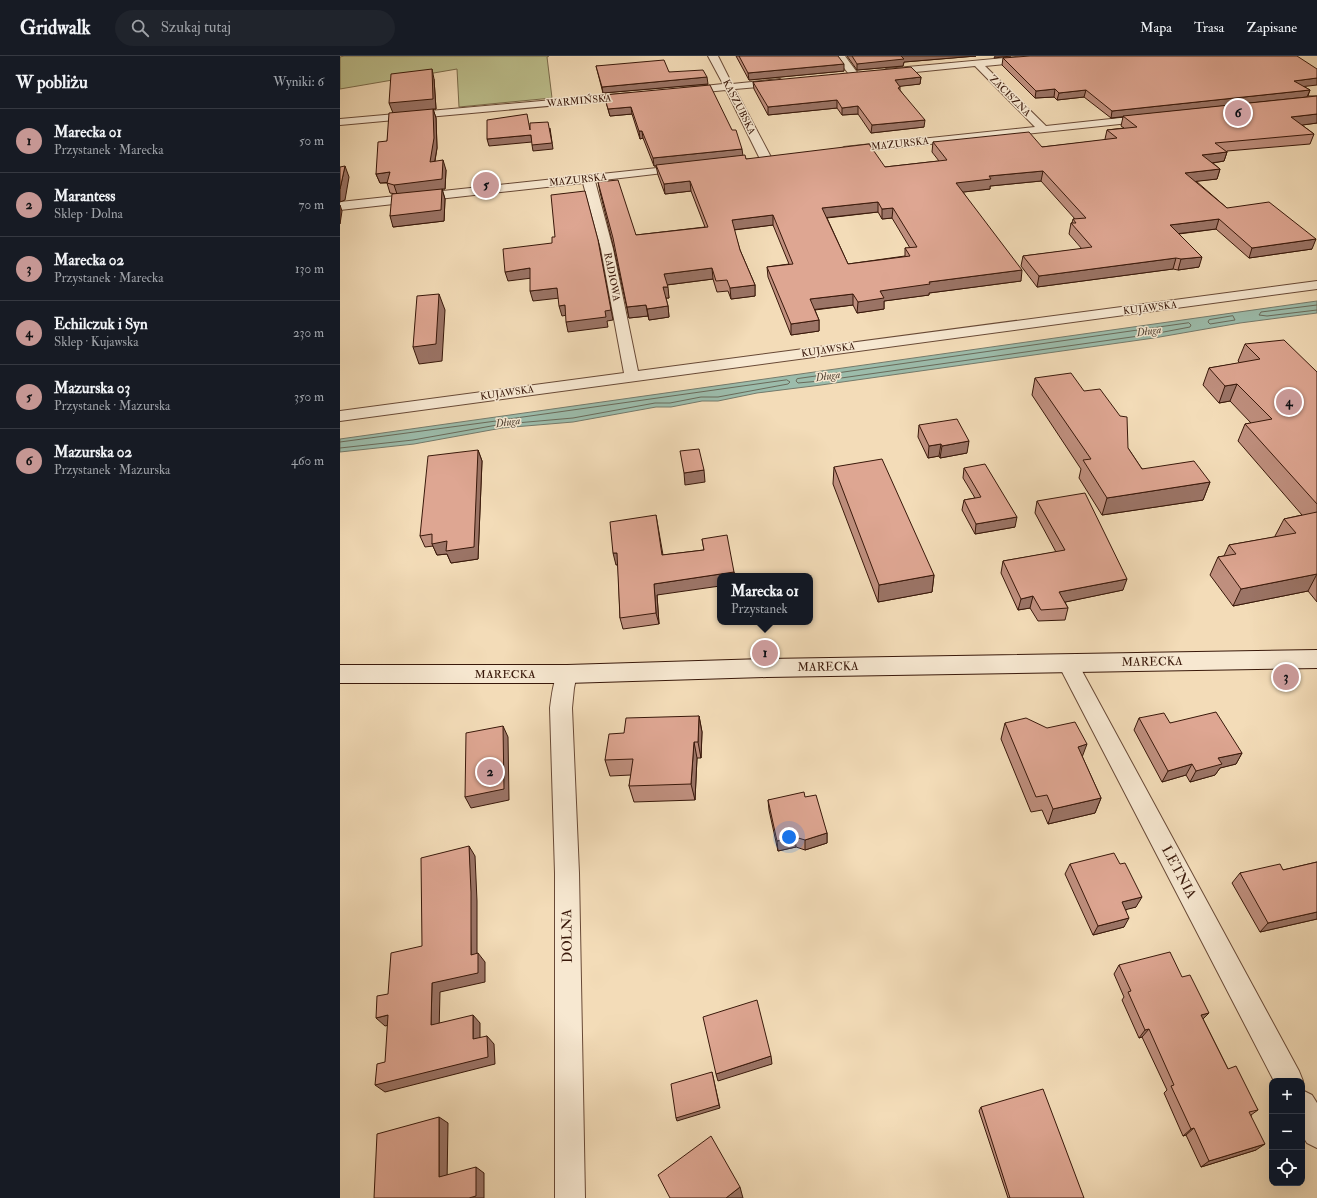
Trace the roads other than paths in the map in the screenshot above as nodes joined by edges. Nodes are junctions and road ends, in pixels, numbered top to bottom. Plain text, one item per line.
1 (713, 56) edge
2 (840, 56) edge
3 (960, 56) edge
4 (1057, 56) edge
5 (972, 64) junction
6 (877, 73) edge
7 (838, 76) edge
8 (792, 81) edge
9 (729, 87) junction
10 (674, 92) edge
11 (642, 95) edge
12 (1162, 117) edge
13 (340, 122) edge
14 (1043, 129) junction
15 (834, 151) edge
16 (781, 157) edge
17 (766, 159) junction
18 (750, 160) edge
19 (696, 166) edge
20 (588, 178) junction
21 (340, 206) edge
22 (1317, 285) edge
23 (632, 377) junction
24 (340, 416) edge
25 (1317, 659) edge
26 (1068, 664) junction
27 (340, 674) edge
28 (567, 674) junction
29 (1287, 1078) edge
30 (1305, 1111) edge
31 (1317, 1134) edge
32 (570, 1198) edge

1 - 9 street, KASZUBSKA
2 - 7 street
3 - 5 street, ZACISZNA
4 - 5 street
5 - 6 street
5 - 14 street, ZACISZNA
8 - 9 street
9 - 10 street
9 - 17 street, KASZUBSKA
11 - 13 street, WARMIŃSKA
12 - 14 street, MAZURSKA
14 - 15 street, MAZURSKA
16 - 17 street
17 - 18 street
19 - 20 street, MAZURSKA
20 - 21 street, MAZURSKA
20 - 23 street, RADIOWA
22 - 23 street, KUJAWSKA
23 - 24 street, KUJAWSKA
25 - 26 street, MARECKA
26 - 28 street, MARECKA
26 - 29 street, LETNIA
27 - 28 street, MARECKA
28 - 32 street, DOLNA
30 - 31 street

